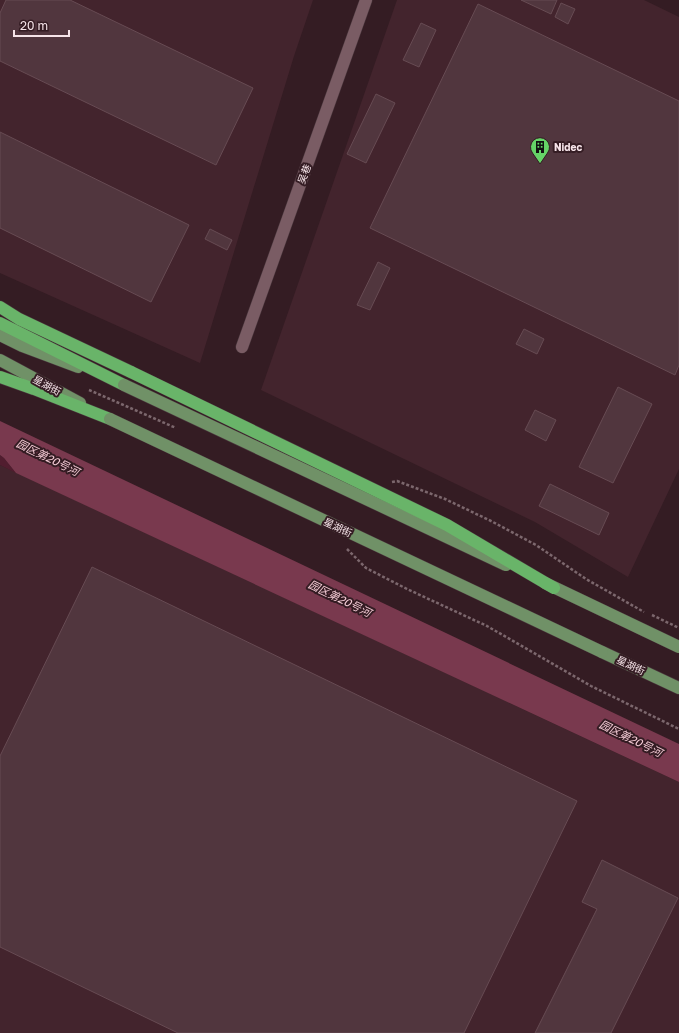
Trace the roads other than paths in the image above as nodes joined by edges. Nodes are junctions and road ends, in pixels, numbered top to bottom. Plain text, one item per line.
1 (366, 0) edge
2 (0, 307) edge
3 (0, 322) edge
4 (0, 335) edge
5 (242, 347) dead end
6 (0, 360) edge
7 (0, 377) edge
8 (124, 385) junction
9 (110, 419) junction
10 (554, 588) junction
11 (679, 647) edge
12 (679, 688) edge

1 - 5 street, 吴巷
2 - 10 highway, bridge
3 - 8 highway
4 - 8 main road
6 - 9 main road, 星湖街
7 - 9 highway
8 - 10 main road, bridge
9 - 12 main road, 星湖街, bridge
10 - 11 main road, bridge

